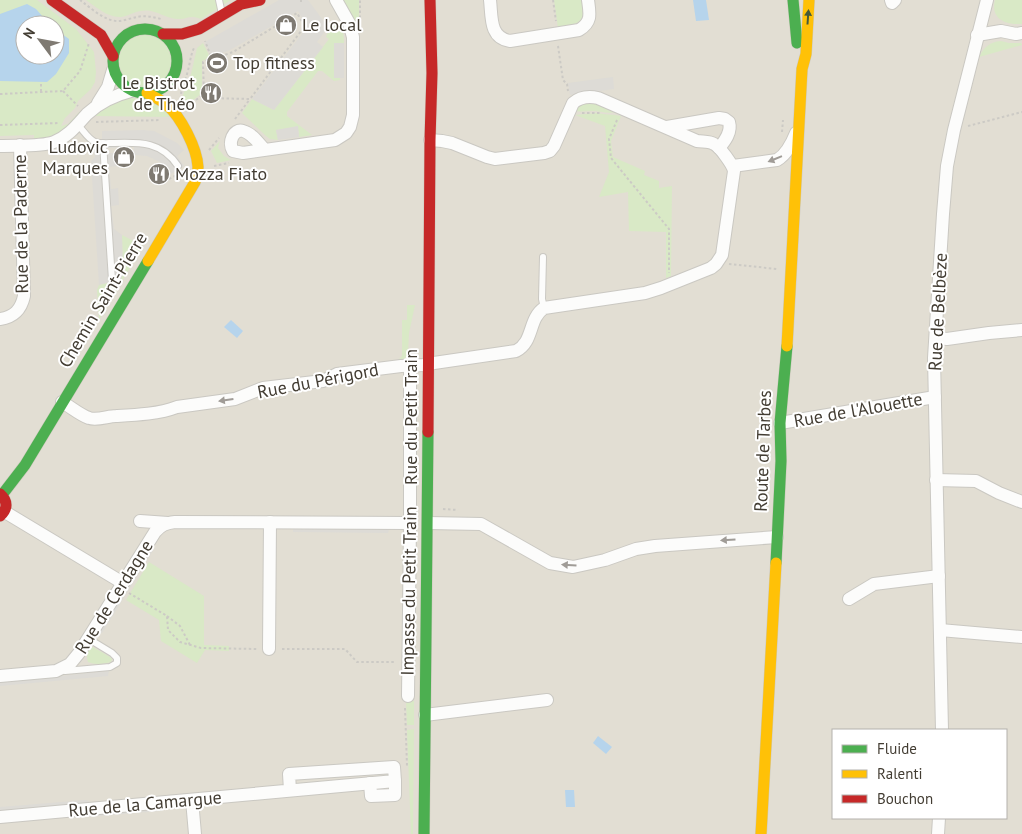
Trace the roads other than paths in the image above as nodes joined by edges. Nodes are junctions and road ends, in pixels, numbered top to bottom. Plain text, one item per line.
1 (52, 0) edge
2 (64, 0) edge
3 (219, 0) edge
4 (260, 0) edge
5 (336, 0) edge
6 (430, 0) edge
7 (490, 0) edge
8 (588, 0) edge
9 (793, 0) edge
10 (809, 0) edge
11 (891, 0) edge
12 (895, 0) edge
13 (986, 0) edge
14 (242, 2) edge
15 (222, 16) junction
16 (982, 16) junction
17 (1001, 31) junction
18 (131, 32) junction
19 (1022, 33) edge
20 (163, 34) junction
21 (201, 34) junction
22 (977, 35) junction
23 (113, 56) junction
24 (177, 58) junction
25 (802, 69) junction
26 (113, 70) junction
27 (172, 79) junction
28 (131, 91) junction
29 (147, 93) junction
30 (96, 107) junction
31 (182, 113) junction
32 (78, 125) junction
33 (799, 126) junction
34 (667, 127) junction
35 (430, 140) junction
36 (103, 143) junction
37 (20, 145) junction
38 (0, 146) edge
39 (719, 148) junction
40 (265, 150) dead end
41 (178, 166) dead end
42 (733, 166) junction
43 (543, 257) dead end
44 (112, 280) dead end
45 (544, 308) junction
46 (0, 319) edge
47 (1022, 330) edge
48 (936, 338) junction
49 (429, 364) junction
50 (410, 365) junction
51 (935, 397) junction
52 (62, 402) junction
53 (780, 423) junction
54 (936, 480) junction
55 (1, 495) edge
56 (1022, 502) edge
57 (3, 514) edge
58 (140, 521) dead end
59 (270, 522) junction
60 (168, 523) junction
61 (410, 523) junction
62 (428, 523) junction
63 (777, 537) junction
64 (938, 576) junction
65 (123, 583) junction
66 (849, 599) dead end
67 (940, 630) junction
68 (1022, 637) edge
69 (89, 639) junction
70 (269, 649) road end
71 (56, 671) junction
72 (0, 676) edge
73 (408, 696) road end
74 (547, 700) dead end
75 (425, 715) junction
76 (942, 729) edge
77 (290, 790) junction
78 (192, 800) junction
79 (0, 817) edge
80 (938, 819) edge
81 (195, 834) edge
82 (424, 834) edge
83 (761, 834) edge
84 (938, 834) edge

1 - 23 main road
2 - 18 main road
3 - 15 lane
4 - 14 main road
5 - 40 street
6 - 35 main road, Rue du Petit Train
7 - 8 street
9 - 25 main road, Route de Tarbes
25 -> 10 main road, Route de Tarbes
11 - 12 street
13 - 16 street, Rue de Belbèze
14 - 15 main road
15 - 21 main road
16 - 17 street
16 - 22 street, Rue de Belbèze
17 - 19 street
17 - 22 street
18 - 20 main road
18 - 23 main road
20 - 21 main road
20 - 24 main road
21 - 24 main road
22 - 48 street, Rue de Belbèze
23 - 26 main road
24 - 27 main road
25 - 33 main road, Route de Tarbes
26 - 28 main road
26 - 30 street, Rue de la Paderne
27 - 29 main road
27 - 31 main road, Chemin Saint-Pierre
28 - 29 main road
28 - 30 street, Rue de la Paderne
29 - 31 main road, Chemin Saint-Pierre
30 - 32 street, Rue de la Paderne
31 - 52 main road, Chemin Saint-Pierre
32 - 36 lane
32 - 37 street, Rue de la Paderne
33 -> 42 street
33 - 53 main road, Route de Tarbes
34 - 35 street
34 - 39 street
34 - 39 street
35 - 49 main road, Rue du Petit Train
36 - 41 lane
36 - 44 lane
37 - 38 street, Rue de la Paderne
37 - 46 street, Rue de la Paderne
39 - 42 street
42 - 45 street
43 - 45 lane
45 - 49 street, Rue du Périgord
47 - 48 street
48 - 51 street, Rue de Belbèze
49 - 50 street, Rue du Périgord
49 - 62 main road, Rue du Petit Train
50 -> 52 street, Rue du Périgord
50 - 61 street, Impasse du Petit Train
51 - 53 street, Rue de l'Alouette
51 - 54 street, Rue de Belbèze
52 - 55 main road, Chemin Saint-Pierre
53 - 63 main road, Route de Tarbes
54 - 56 street
54 - 64 street, Rue de Belbèze
55 - 57 main road
57 - 65 street
58 - 60 street, Rue de Cerdagne
59 - 60 street, Rue de Cerdagne
59 - 61 street, Rue de Cerdagne
59 - 70 street
60 - 65 street, Rue de Cerdagne
61 - 73 street, Impasse du Petit Train
63 -> 62 street
62 - 75 main road, Rue du Petit Train
63 - 83 main road, Route de Tarbes
64 - 66 street
64 - 67 street, Rue de Belbèze
65 - 69 street, Rue de Cerdagne
67 - 68 street
67 - 76 street, Rue de Belbèze
69 - 71 street, Rue de Cerdagne
69 - 71 lane
71 - 72 street, Rue de Cerdagne
74 - 75 street
75 - 82 main road, Rue du Petit Train
77 - 77 street, Rue de la Camargue
77 - 78 street, Rue de la Camargue
78 - 79 street, Rue de la Camargue
78 - 81 street
80 - 84 street

